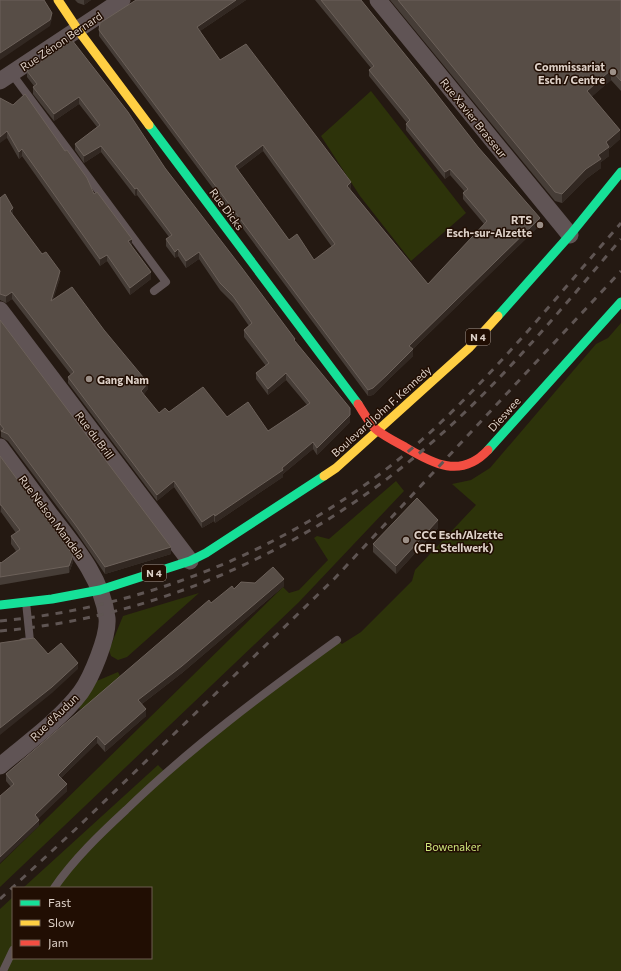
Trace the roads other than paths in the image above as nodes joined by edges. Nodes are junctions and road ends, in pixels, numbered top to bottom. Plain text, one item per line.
1 (58, 0) edge
2 (122, 0) edge
3 (378, 0) edge
4 (78, 30) junction
5 (6, 78) edge
6 (621, 172) edge
7 (570, 235) junction
8 (154, 291) dead end
9 (621, 302) edge
10 (0, 310) edge
11 (378, 431) junction
12 (0, 447) edge
13 (190, 561) junction
14 (100, 590) junction
15 (26, 602) junction
16 (0, 605) edge
17 (337, 640) dead end
18 (16, 643) edge
19 (0, 766) edge
20 (55, 887) edge
21 (12, 952) edge
22 (3, 971) edge

1 - 4 street, Rue Dicks
2 - 4 street, Rue Zénon Bernard
3 - 7 street, Rue Xavier Brasseur
4 - 5 street, Rue Zénon Bernard
4 - 11 street, Rue Dicks
5 - 8 lane
6 - 7 street, Boulevard John F. Kennedy / N 4
7 - 11 street, Boulevard John F. Kennedy / N 4
9 - 11 street, Dieswee
10 - 13 street, Rue du Brill
11 - 13 street, Boulevard John F. Kennedy / N 4
12 - 14 street, Rue Nelson Mandela
13 - 14 street, Boulevard John F. Kennedy / N 4
14 - 15 street, N 4
14 - 19 street, Rue d'Audun
15 - 16 street, N 4
15 - 18 lane
17 - 20 lane
21 - 22 lane

